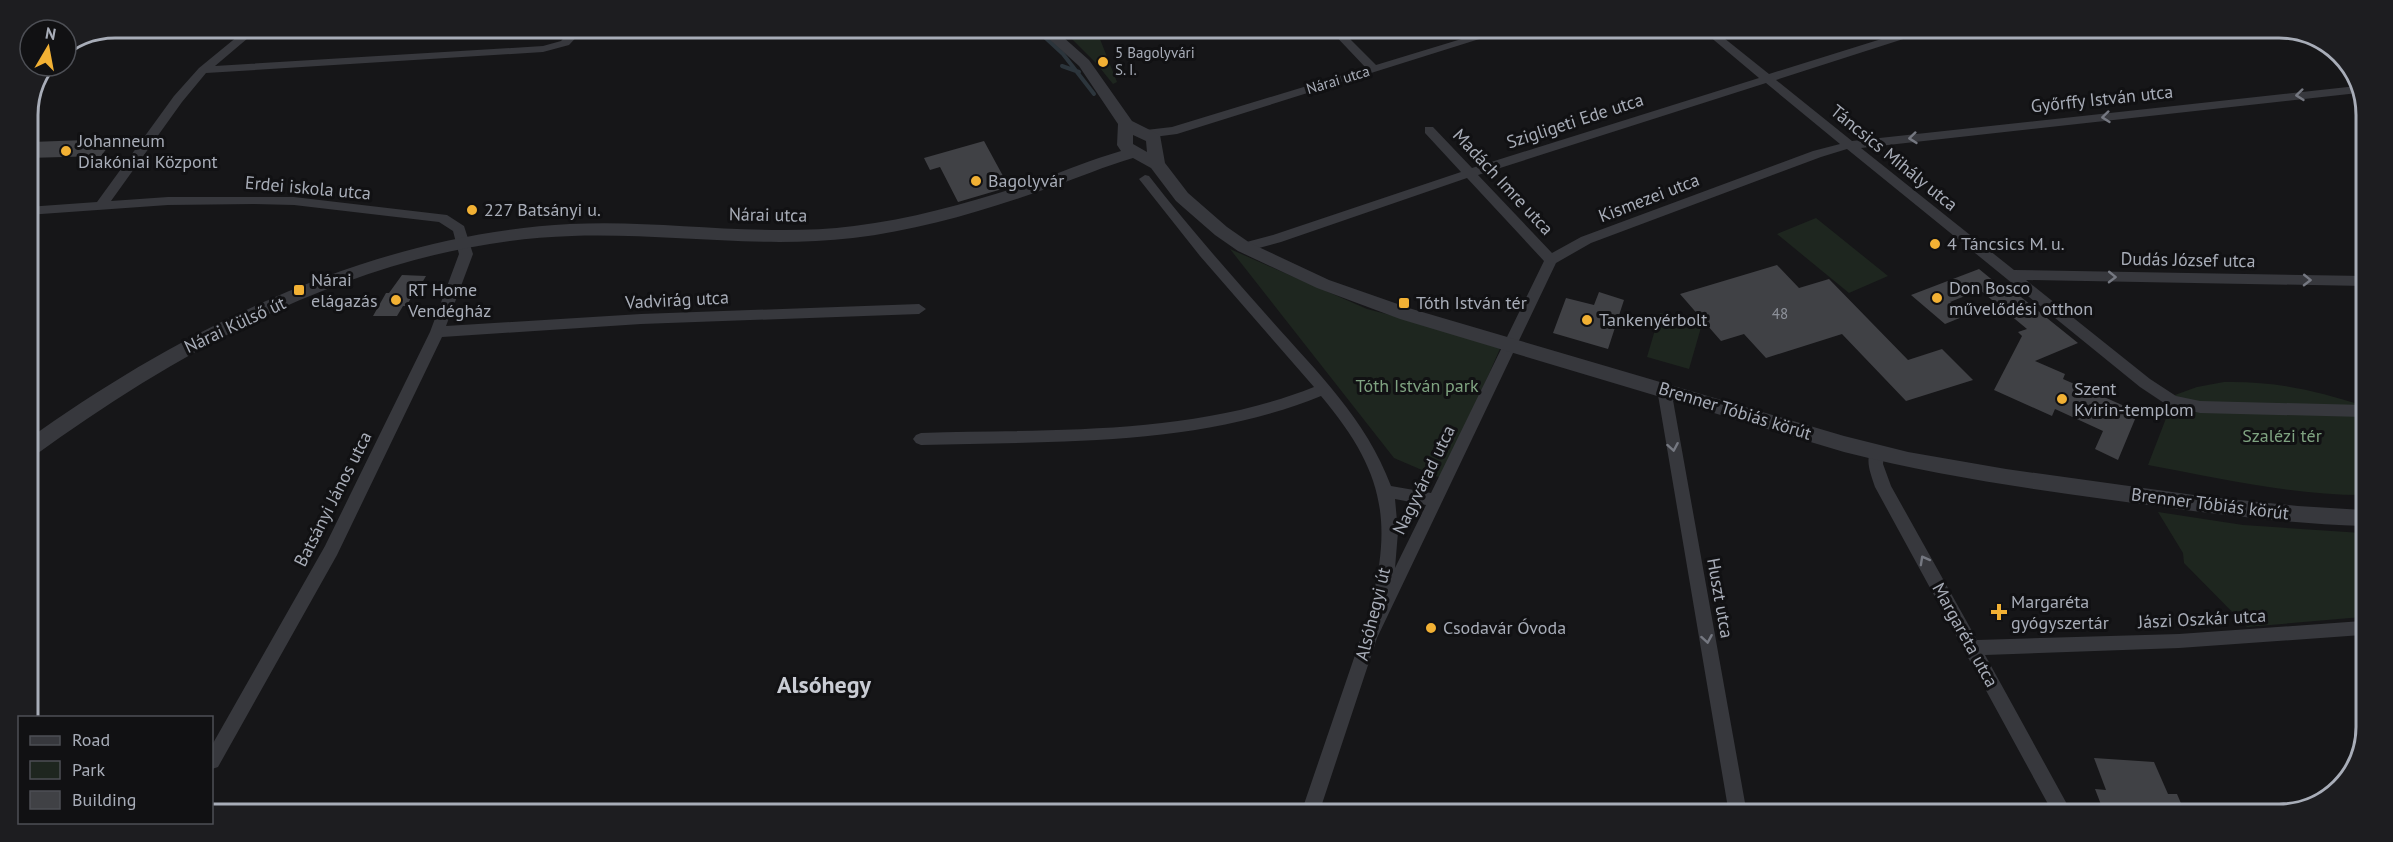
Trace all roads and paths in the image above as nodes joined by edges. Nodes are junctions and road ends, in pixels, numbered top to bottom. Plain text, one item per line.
1 (242, 38) edge
2 (570, 38) edge
3 (1055, 38) edge
4 (1343, 38) edge
5 (1476, 38) edge
6 (1717, 38) edge
7 (1896, 38) edge
8 (1373, 69) junction
9 (203, 70) junction
10 (1767, 80) junction
11 (2351, 90) edge
12 (1126, 123) junction
13 (1429, 130) dead end
14 (1150, 140) junction
15 (1849, 145) junction
16 (1131, 148) junction
17 (1157, 164) junction
18 (1470, 173) junction
19 (1144, 178) dead end
20 (101, 205) junction
21 (38, 210) edge
22 (465, 244) junction
23 (1244, 247) junction
24 (1551, 260) junction
25 (2011, 275) junction
26 (2355, 281) edge
27 (919, 309) dead end
28 (437, 332) junction
29 (1511, 344) junction
30 (1323, 389) junction
31 (1664, 389) junction
32 (2355, 411) edge
33 (921, 439) dead end
34 (38, 443) edge
35 (1876, 453) junction
36 (1385, 491) junction
37 (1435, 502) junction
38 (2356, 518) edge
39 (2356, 628) edge
40 (1372, 633) junction
41 (1972, 648) junction
42 (213, 760) edge
43 (1313, 804) edge
44 (1736, 804) edge
45 (2058, 804) edge

1 - 9 street
2 - 9 street
3 - 12 street
4 - 8 street
5 - 8 street, Nárai utca
6 - 10 street, Táncsics Mihály utca
7 - 10 street, Szigligeti Ede utca
8 - 14 street, Nárai utca
9 - 20 street
10 - 15 street, Táncsics Mihály utca
10 - 18 street, Szigligeti Ede utca
11 -> 15 street, Győrffy István utca
12 - 14 street
12 - 16 street
13 - 18 street, Madách Imre utca
14 - 16 street
14 - 17 street
15 - 24 street, Kismezei utca
15 - 25 street, Táncsics Mihály utca
16 - 17 street, Brenner Tóbiás körút
16 - 22 street, Nárai utca
17 - 23 street, Brenner Tóbiás körút
18 - 23 street, Szigligeti Ede utca
18 - 24 street, Madách Imre utca
19 - 30 street, Alsóhegyi út
20 - 21 street, Erdei iskola utca
20 - 22 street, Erdei iskola utca
22 - 28 street, Batsányi János utca
22 - 34 street, Nárai Külső út
23 - 29 street, Brenner Tóbiás körút
24 - 29 street
25 -> 26 street, Dudás József utca
25 - 32 street, Táncsics Mihály utca
27 - 28 street, Vadvirág utca
28 - 42 street, Batsányi János utca
29 - 31 street, Brenner Tóbiás körút
29 - 37 street, Nagyvárad utca
30 - 33 street
30 - 36 street, Alsóhegyi út
31 - 35 street, Brenner Tóbiás körút
31 -> 44 street, Huszt utca
35 - 38 street, Brenner Tóbiás körút
41 -> 35 street, Margaréta utca
36 - 37 street
36 - 40 street, Alsóhegyi út
37 - 40 street, Nagyvárad utca
39 - 41 street, Jászi Oszkár utca
40 - 43 street, Alsóhegyi út
41 - 45 street, Margaréta utca

